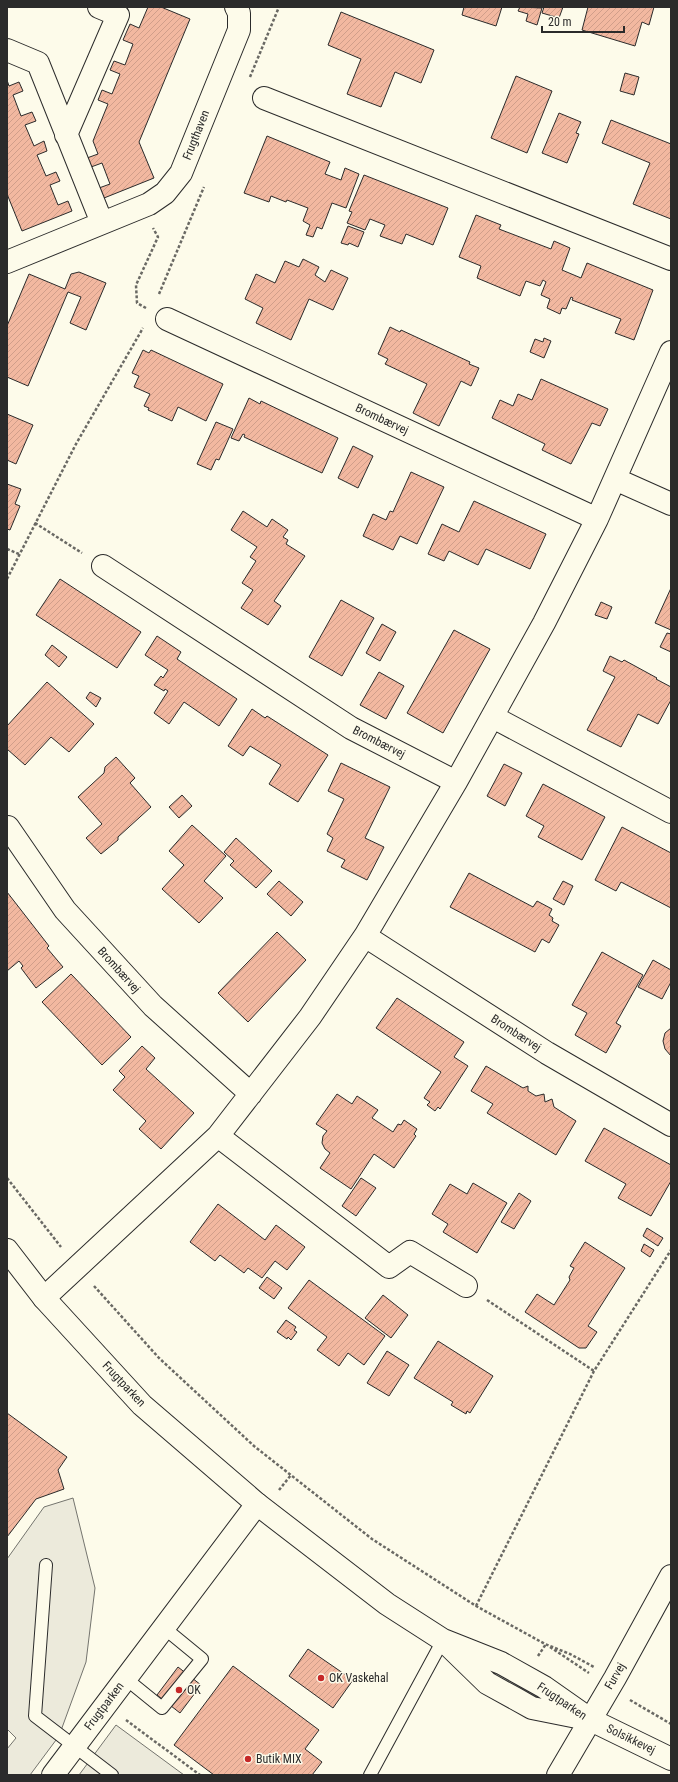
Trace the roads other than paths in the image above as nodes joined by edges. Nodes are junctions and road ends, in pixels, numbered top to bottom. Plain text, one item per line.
1 (98, 7) edge
2 (236, 7) edge
3 (7, 50) edge
4 (264, 98) dead end
5 (66, 135) junction
6 (102, 223) junction
7 (671, 259) edge
8 (7, 262) edge
9 (159, 315) road end
10 (671, 352) edge
11 (615, 479) junction
12 (671, 504) edge
13 (597, 519) junction
14 (103, 566) road end
15 (493, 717) junction
16 (456, 782) junction
17 (671, 812) edge
18 (8, 827) dead end
19 (366, 936) junction
20 (251, 1094) junction
21 (671, 1125) edge
22 (218, 1136) junction
23 (7, 1250) edge
24 (466, 1286) road end
25 (44, 1298) junction
26 (257, 1504) junction
27 (46, 1565) dead end
28 (671, 1576) edge
29 (163, 1627) junction
30 (443, 1640) junction
31 (125, 1678) junction
32 (591, 1720) junction
33 (73, 1747) junction
34 (671, 1759) edge
35 (53, 1775) edge
36 (112, 1775) edge
37 (370, 1775) edge
38 (558, 1775) edge

1 - 5 street
2 - 6 street, Frugthaven
3 - 5 street
4 - 7 street
5 - 6 street
6 - 8 street, Frugthaven
9 - 13 street, Brombærvej
10 - 11 street
11 - 12 street
11 - 13 street
13 - 15 street
14 - 16 street, Brombærvej
15 - 16 street
15 - 17 street
16 - 19 street
18 - 20 street, Brombærvej
19 - 20 street
19 - 21 street, Brombærvej
20 - 22 street
22 - 24 street
22 - 25 street
23 - 25 street, Frugtparken
25 - 26 street, Frugtparken
26 - 29 street, Frugtparken
26 - 30 street, Frugtparken
27 - 33 lane
28 - 32 street, Furvej
29 - 31 street, Frugtparken
29 - 31 lane
30 - 32 street, Frugtparken
30 - 37 lane
31 - 33 street, Frugtparken
32 - 34 street, Solsikkevej
32 - 38 street, Furvej
33 - 35 street, Frugtparken
33 - 36 lane

